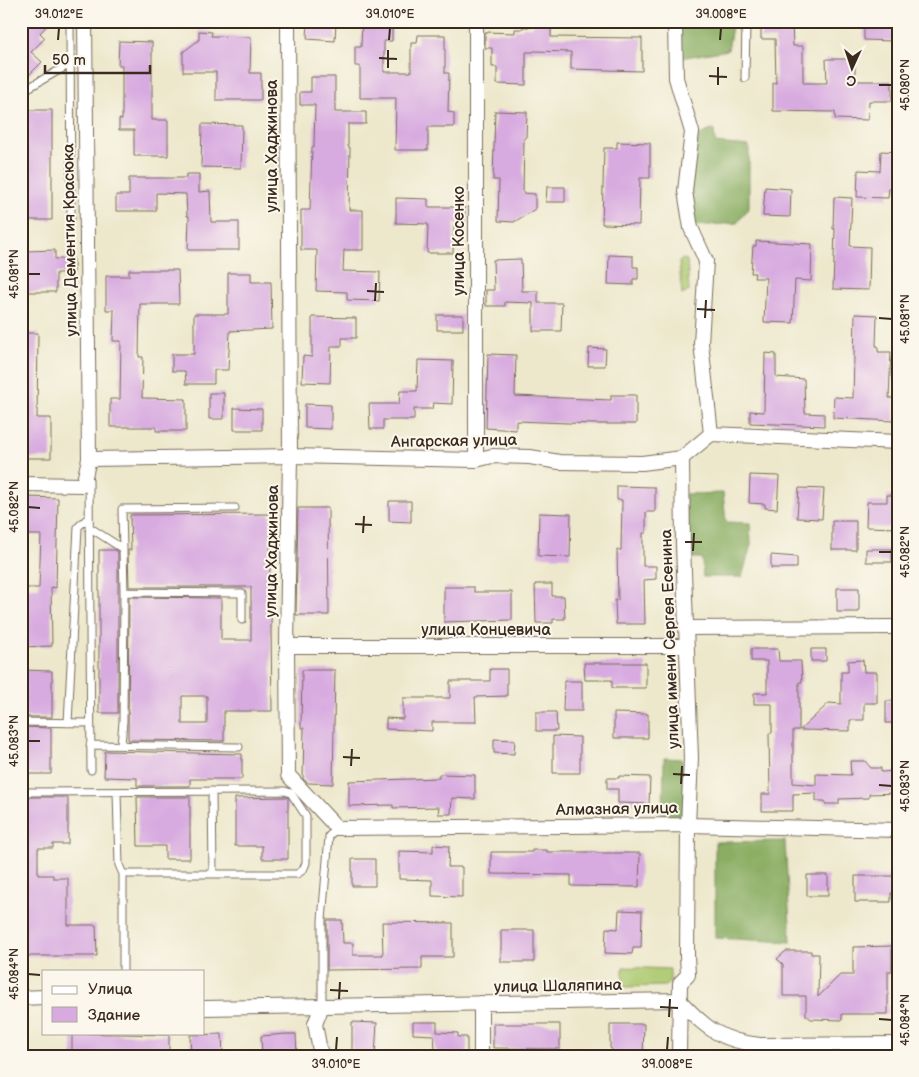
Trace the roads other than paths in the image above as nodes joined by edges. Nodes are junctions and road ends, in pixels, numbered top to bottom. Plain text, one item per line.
1 (70, 21) edge
2 (85, 21) edge
3 (288, 21) edge
4 (476, 21) edge
5 (675, 21) edge
6 (746, 21) edge
7 (70, 64) junction
8 (745, 78) dead end
9 (21, 92) edge
10 (71, 219) dead end
11 (710, 434) junction
12 (898, 442) edge
13 (290, 456) junction
14 (682, 458) junction
15 (89, 459) junction
16 (476, 460) junction
17 (21, 484) edge
18 (235, 508) dead end
19 (90, 517) junction
20 (89, 527) junction
21 (123, 548) junction
22 (124, 592) junction
23 (242, 620) dead end
24 (898, 627) edge
25 (686, 628) junction
26 (287, 646) junction
27 (686, 646) junction
28 (21, 722) edge
29 (68, 723) junction
30 (90, 723) junction
31 (90, 745) junction
32 (121, 745) junction
33 (238, 747) dead end
34 (90, 770) dead end
35 (212, 791) junction
36 (21, 792) edge
37 (117, 792) junction
38 (688, 825) junction
39 (337, 828) junction
40 (898, 830) edge
41 (122, 874) junction
42 (213, 874) junction
43 (123, 970) edge
44 (42, 997) edge
45 (21, 998) edge
46 (679, 1000) junction
47 (481, 1003) junction
48 (322, 1006) junction
49 (205, 1008) edge
50 (898, 1044) edge
51 (321, 1056) edge
52 (481, 1056) edge
53 (679, 1056) edge

1 - 7 lane
2 - 15 street, улица Дементия Красюка
3 - 13 street, улица Хаджинова
4 - 16 street, улица Косенко
5 - 11 street
6 - 8 lane
7 - 9 lane
7 - 10 lane
11 - 12 street
11 - 14 street
13 - 15 street, Ангарская улица
13 - 16 street, Ангарская улица
13 - 26 street, улица Хаджинова
14 - 16 street, Ангарская улица
14 - 25 street, улица имени Сергея Есенина
15 - 17 street
15 - 19 lane
18 - 21 lane
19 - 20 lane
19 - 29 lane
20 - 21 lane
20 - 30 lane
21 - 22 lane
22 - 23 lane
22 - 32 lane
24 - 25 street
25 - 27 street, улица имени Сергея Есенина
26 - 27 street, улица Концевича
26 - 39 street, улица Хаджинова
27 - 38 street, улица имени Сергея Есенина
28 - 29 lane
29 - 30 lane
30 - 31 lane
31 - 32 lane
31 - 34 lane
32 - 33 lane
35 - 37 lane
35 - 42 lane
35 - 42 lane
36 - 37 lane
37 - 41 lane
38 - 39 street, Алмазная улица
38 - 40 street, Алмазная улица
38 - 46 street, улица имени Сергея Есенина
39 - 48 lane
41 - 42 lane
41 - 43 lane
44 - 45 street
46 - 47 street, улица Шаляпина
46 - 50 street
46 - 53 street, улица имени Сергея Есенина
47 - 48 street, улица Шаляпина
47 - 52 street
48 - 49 street, улица Шаляпина
48 - 51 street

